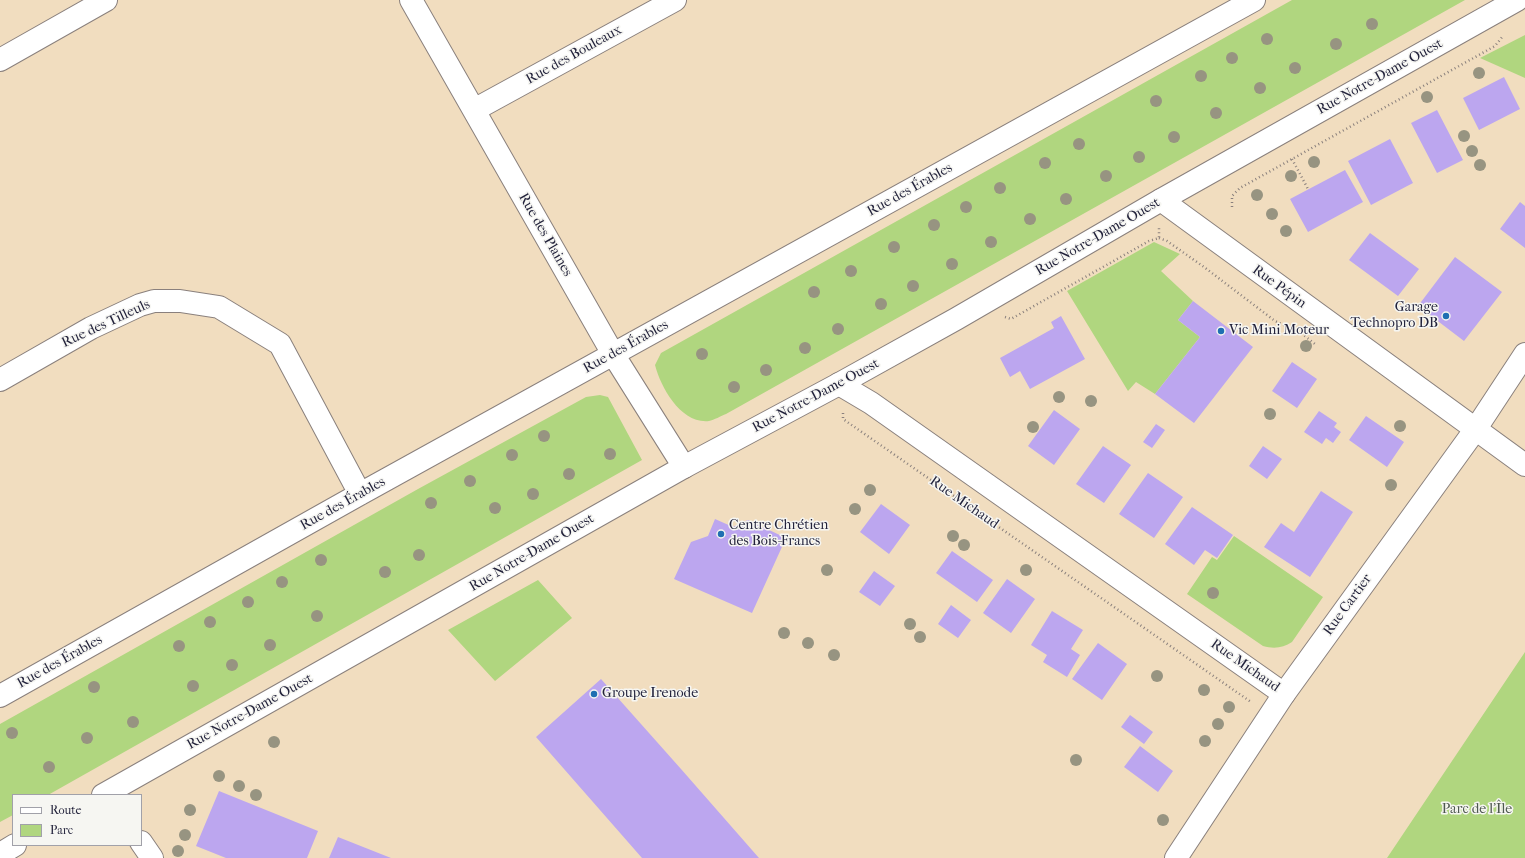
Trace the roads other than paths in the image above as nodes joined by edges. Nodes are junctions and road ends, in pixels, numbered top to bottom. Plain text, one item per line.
1 (106, 0) edge
2 (411, 0) edge
3 (675, 0) edge
4 (1254, 0) edge
5 (1517, 0) edge
6 (0, 60) edge
7 (474, 110) junction
8 (1161, 200) junction
9 (613, 354) junction
10 (1525, 354) edge
11 (0, 380) edge
12 (839, 384) junction
13 (1475, 430) junction
14 (1525, 465) edge
15 (684, 467) junction
16 (360, 494) junction
17 (1284, 694) junction
18 (0, 696) edge
19 (111, 793) edge
20 (142, 843) edge
21 (13, 846) edge
22 (0, 854) edge
23 (152, 858) edge
24 (1176, 858) edge

1 - 6 street
2 - 7 street, Rue des Plaines
3 - 7 street, Rue des Bouleaux
4 - 9 street, Rue des Érables
5 - 8 street, Rue Notre-Dame Ouest
7 - 9 street, Rue des Plaines
8 - 12 street, Rue Notre-Dame Ouest
8 - 13 street, Rue Pépin
9 - 15 street, Rue des Plaines
9 - 16 street, Rue des Érables
10 - 13 street, Rue Cartier
11 - 16 street, Rue des Tilleuls
12 - 15 street, Rue Notre-Dame Ouest
12 - 17 street, Rue Michaud
13 - 14 street, Rue Pépin
13 - 17 street, Rue Cartier
15 - 19 street, Rue Notre-Dame Ouest
16 - 18 street, Rue des Érables
17 - 24 street, Rue Cartier
20 - 23 street
21 - 22 street

